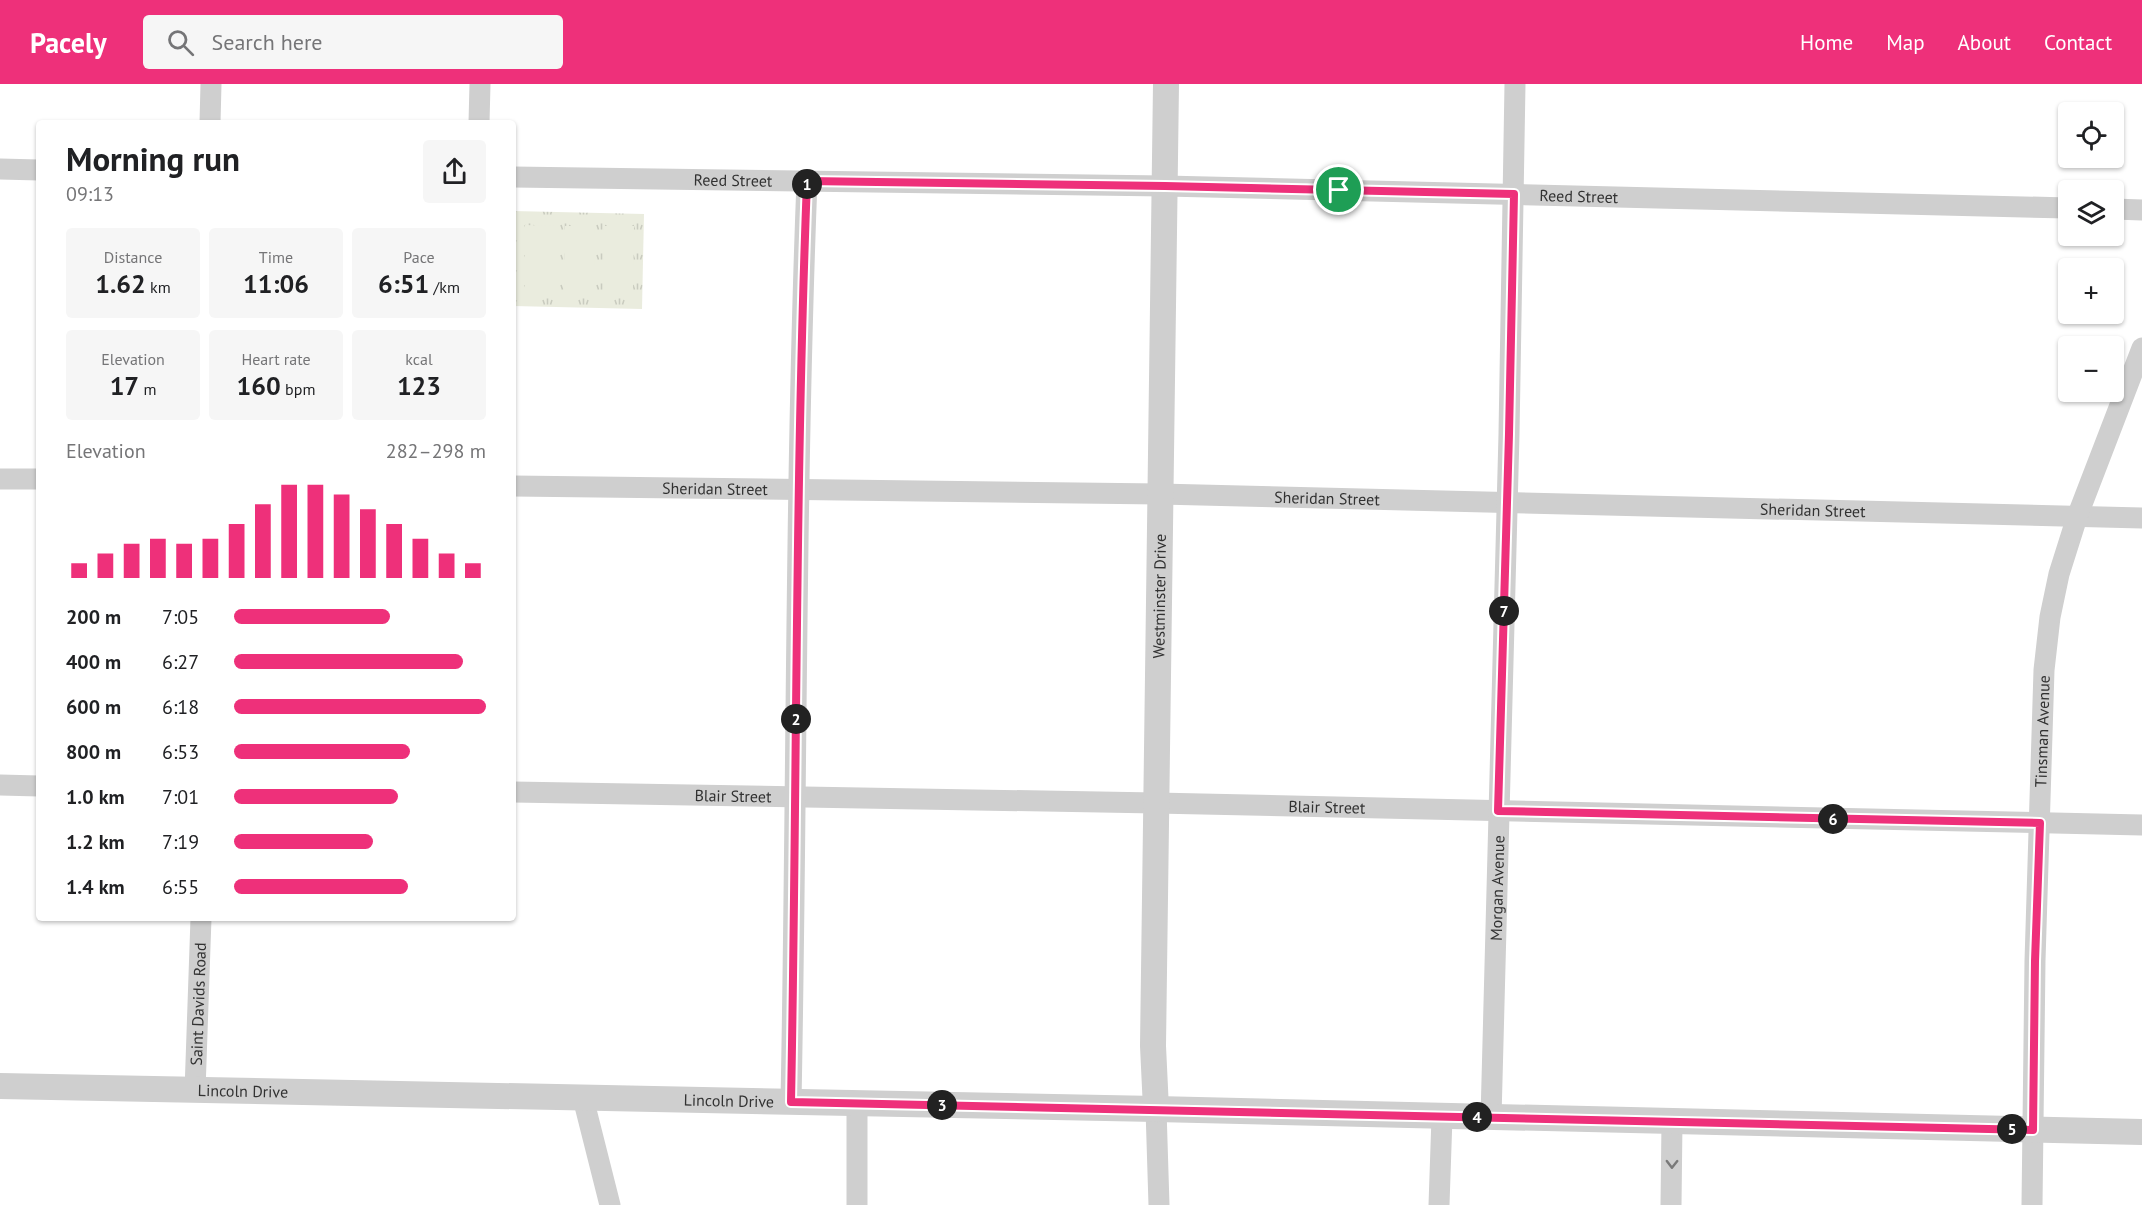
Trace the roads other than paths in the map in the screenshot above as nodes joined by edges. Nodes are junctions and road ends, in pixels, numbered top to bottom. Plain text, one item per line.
1 (211, 84) edge
2 (480, 84) edge
3 (1166, 84) edge
4 (1515, 84) edge
5 (210, 120) edge
6 (479, 120) edge
7 (0, 169) edge
8 (36, 170) edge
9 (516, 177) edge
10 (807, 181) junction
11 (1165, 186) junction
12 (1514, 194) junction
13 (2058, 208) edge
14 (2124, 209) edge
15 (2142, 210) edge
16 (2142, 348) edge
17 (0, 479) edge
18 (36, 479) edge
19 (516, 486) edge
20 (799, 490) junction
21 (1160, 494) junction
22 (1507, 502) junction
23 (2077, 517) junction
24 (2142, 518) edge
25 (0, 785) edge
26 (36, 786) edge
27 (516, 792) edge
28 (795, 796) junction
29 (1156, 803) junction
30 (1498, 811) junction
31 (2040, 823) junction
32 (2142, 825) edge
33 (201, 921) edge
34 (0, 1086) edge
35 (195, 1091) junction
36 (583, 1098) junction
37 (791, 1102) junction
38 (857, 1103) junction
39 (1156, 1109) junction
40 (1442, 1117) junction
41 (1491, 1118) junction
42 (1672, 1122) junction
43 (2033, 1130) junction
44 (2142, 1132) edge
45 (610, 1205) edge
46 (857, 1205) edge
47 (1159, 1205) edge
48 (1439, 1205) edge
49 (1671, 1205) edge
50 (2032, 1205) edge

1 - 5 street
2 - 6 street
3 - 11 street, Westminster Drive
4 - 12 street, Morgan Avenue
7 - 8 street
9 - 10 street, Reed Street
10 - 11 street, Reed Street
10 - 20 street
11 - 12 street, Reed Street
11 - 21 street, Westminster Drive
12 - 13 street, Reed Street
12 - 22 street, Morgan Avenue
14 - 15 street
16 - 23 street, Tinsman Avenue
17 - 18 street
19 - 20 street, Sheridan Street
20 - 21 street, Sheridan Street
20 - 28 street
21 - 22 street, Sheridan Street
21 - 29 street, Westminster Drive
22 - 23 street, Sheridan Street
22 - 30 street, Morgan Avenue
23 - 24 street, Sheridan Street
23 - 31 street, Tinsman Avenue
25 - 26 street
27 - 28 street, Blair Street
28 - 29 street, Blair Street
28 - 37 street
29 - 30 street, Blair Street
29 - 39 street, Westminster Drive
30 - 31 street, Blair Street
30 - 41 street, Morgan Avenue
31 - 32 street, Blair Street
31 - 43 street, Tinsman Avenue
33 - 35 street, Saint Davids Road
34 - 35 street, Lincoln Drive
35 - 36 street, Lincoln Drive
36 - 37 street, Lincoln Drive
36 - 45 street
37 - 38 street, Lincoln Drive
38 - 39 street, Lincoln Drive
38 - 46 street
39 - 40 street, Lincoln Drive
39 - 47 street
40 - 41 street, Lincoln Drive
40 - 48 street
41 - 42 street, Lincoln Drive
42 - 43 street, Lincoln Drive
42 -> 49 street
43 - 44 street, Lincoln Drive
43 - 50 street, Tinsman Avenue

